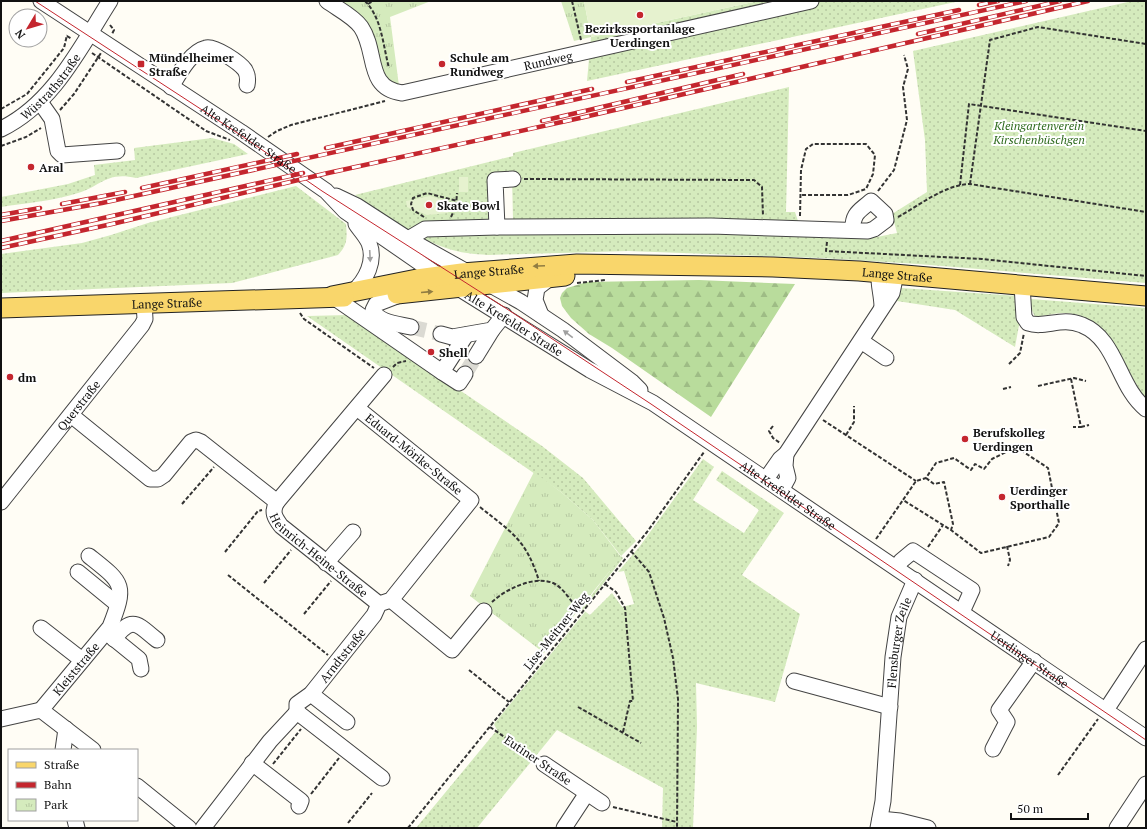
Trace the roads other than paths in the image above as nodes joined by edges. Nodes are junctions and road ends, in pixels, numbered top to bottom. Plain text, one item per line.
1 (41, 1) edge
2 (110, 1) edge
3 (326, 1) edge
4 (811, 1) edge
5 (90, 33) junction
6 (247, 85) dead end
7 (171, 87) junction
8 (40, 102) junction
9 (1, 129) edge
10 (116, 151) dead end
11 (513, 179) road end
12 (326, 191) junction
13 (345, 211) junction
14 (497, 226) junction
15 (853, 230) junction
16 (408, 239) junction
17 (648, 266) junction
18 (888, 273) junction
19 (550, 278) junction
20 (464, 280) junction
21 (1022, 285) junction
22 (353, 292) junction
23 (402, 294) junction
24 (332, 296) junction
25 (1146, 296) edge
26 (144, 302) junction
27 (1, 308) edge
28 (504, 315) junction
29 (541, 315) junction
30 (362, 318) junction
31 (383, 320) junction
32 (411, 327) tunnel mouth
33 (492, 330) junction
34 (441, 334) tunnel mouth
35 (466, 335) junction
36 (861, 341) junction
37 (476, 356) tunnel mouth
38 (886, 358) dead end
39 (442, 372) junction
40 (386, 374) road end
41 (465, 374) tunnel mouth
42 (653, 403) junction
43 (358, 408) junction
44 (1146, 409) edge
45 (71, 414) junction
46 (788, 452) junction
47 (766, 479) junction
48 (782, 489) junction
49 (471, 500) joint
50 (1, 502) edge
51 (275, 505) junction
52 (353, 532) dead end
53 (89, 556) dead end
54 (332, 567) junction
55 (897, 568) junction
56 (78, 572) dead end
57 (915, 580) junction
58 (385, 602) junction
59 (117, 604) junction
60 (484, 611) road end
61 (962, 612) junction
62 (41, 628) dead end
63 (110, 632) junction
64 (158, 640) dead end
65 (1146, 650) edge
66 (82, 660) junction
67 (1034, 661) junction
68 (141, 668) dead end
69 (794, 681) dead end
70 (311, 694) junction
71 (890, 707) junction
72 (41, 710) junction
73 (1106, 710) junction
74 (303, 716) junction
75 (1, 719) edge
76 (347, 722) dead end
77 (66, 729) junction
78 (1146, 738) edge
79 (993, 748) dead end
80 (63, 749) edge
81 (92, 749) edge
82 (252, 763) junction
83 (544, 764) road end
84 (382, 778) dead end
85 (1146, 784) edge
86 (138, 787) edge
87 (587, 793) junction
88 (602, 804) road end
89 (299, 806) dead end
90 (879, 823) edge
91 (899, 824) edge
92 (189, 828) edge
93 (203, 828) edge
94 (564, 828) edge
95 (928, 828) edge
96 (1118, 828) edge

1 - 5 street, Alte Krefelder Straße
2 - 5 street
3 - 4 street, Rundweg
5 - 7 street, Alte Krefelder Straße
5 - 8 street, Wüstrathstraße
6 - 7 street
7 - 12 street, Alte Krefelder Straße
8 - 9 street, Wüstrathstraße
8 - 10 street
11 - 14 street
12 - 13 street, Alte Krefelder Straße
12 - 16 street
12 - 20 street
13 - 20 street, Alte Krefelder Straße
13 -> 22 street
14 - 15 street
14 - 16 street
15 - 15 street
16 - 20 street
17 - 18 main road, Lange Straße
17 - 19 main road, Lange Straße
17 -> 20 main road, Lange Straße
18 - 21 main road, Lange Straße
18 - 36 street
19 - 20 main road, Lange Straße
19 - 29 street
20 - 22 main road, Lange Straße
23 -> 20 main road, Lange Straße
20 - 28 street, Alte Krefelder Straße
20 - 29 street
20 - 42 street
21 - 25 main road, Lange Straße
21 - 44 street
22 - 24 main road, Lange Straße
23 - 24 main road, Lange Straße
23 - 31 street
24 - 26 main road, Lange Straße
24 - 30 street
26 - 27 main road, Lange Straße
26 - 45 street, Querstraße
28 - 33 street
28 - 42 street, Alte Krefelder Straße
42 -> 29 street
30 - 31 street
30 - 39 street
31 - 32 street
33 - 35 street
33 - 37 street
34 - 35 street
35 - 39 street
36 - 38 street
36 - 46 street
39 - 41 street
40 - 43 street, Eduard-Mörike-Straße
42 - 47 street, Alte Krefelder Straße
43 - 49 street, Eduard-Mörike-Straße
43 - 51 street, Eduard-Mörike-Straße
45 - 50 street, Querstraße
45 - 51 street, Heinrich-Heine-Straße
46 - 47 street
46 - 48 street
47 - 48 street, Alte Krefelder Straße
48 - 55 street, Alte Krefelder Straße
49 - 58 street, Arndtstraße
51 - 54 street, Heinrich-Heine-Straße
52 - 54 street
53 - 59 street
54 - 58 street, Heinrich-Heine-Straße
55 - 57 street, Alte Krefelder Straße
55 - 61 street
56 - 59 street
57 - 61 street, Uerdinger Straße
57 - 71 street, Flensburger Zeile
58 - 60 street
58 - 70 street, Arndtstraße
59 - 63 street
61 - 67 street, Uerdinger Straße
62 - 66 street
63 - 64 street, Kleiststraße
63 - 66 street, Kleiststraße
63 - 68 street
65 - 73 street
66 - 72 street, Kleiststraße
67 - 73 street, Uerdinger Straße
67 - 79 street
69 - 71 street, Flensburger Zeile
70 - 74 street, Arndtstraße
70 - 76 street
71 - 90 street, Flensburger Zeile
72 - 75 street
72 - 77 street
73 - 78 street, Uerdinger Straße
74 - 82 street, Arndtstraße
74 - 84 street
77 - 80 street
77 - 81 street
82 - 89 street
82 - 93 street, Arndtstraße
83 - 87 street, Eutiner Straße
85 - 96 street
86 - 92 street
87 - 88 street, Eutiner Straße
87 - 94 street
90 - 91 street
91 - 95 street

